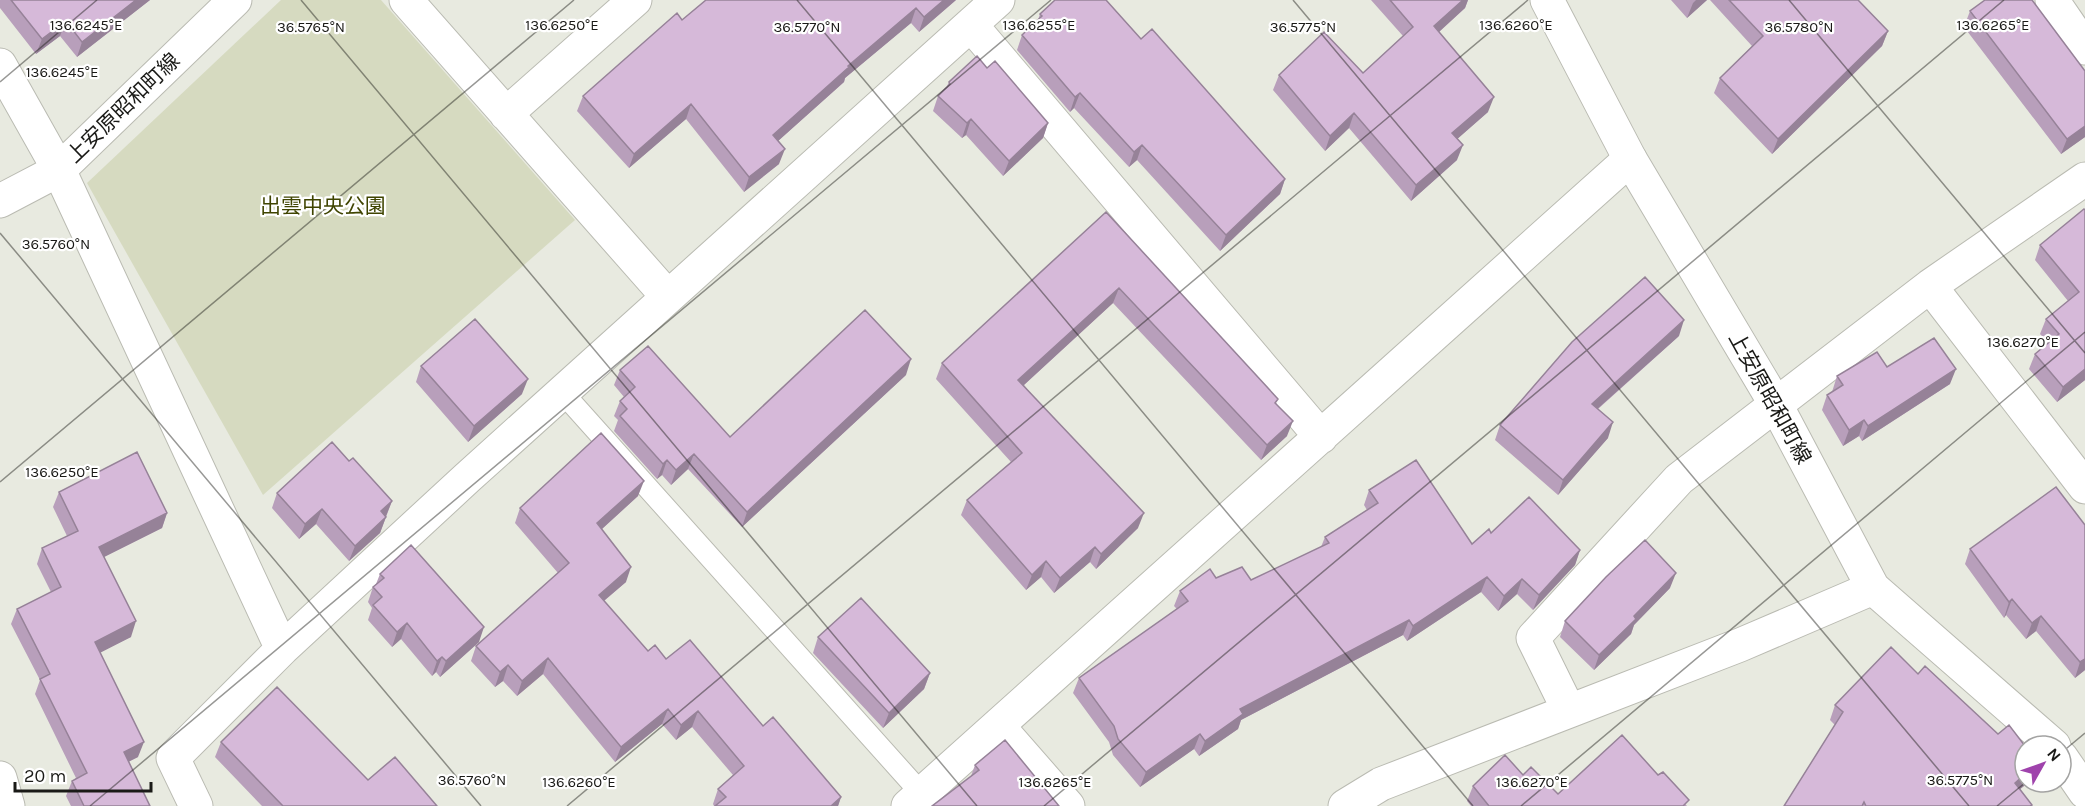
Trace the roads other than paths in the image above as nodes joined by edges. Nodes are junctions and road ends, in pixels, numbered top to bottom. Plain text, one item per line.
1 (235, 0) edge
2 (406, 0) edge
3 (635, 0) edge
4 (998, 0) edge
5 (1547, 0) edge
6 (971, 25) junction
7 (0, 65) edge
8 (506, 114) junction
9 (1630, 159) junction
10 (59, 170) junction
11 (2085, 179) edge
12 (0, 201) edge
13 (1930, 286) junction
14 (668, 297) junction
15 (562, 392) junction
16 (1775, 404) junction
17 (1321, 437) junction
18 (2085, 487) edge
19 (1873, 588) junction
20 (282, 649) junction
21 (1569, 711) junction
22 (998, 726) junction
23 (2040, 734) edge
24 (2073, 774) edge
25 (0, 778) edge
26 (2085, 792) edge
27 (915, 800) edge
28 (9, 806) edge
29 (196, 806) edge
30 (1068, 806) edge
31 (1346, 806) edge

1 - 10 street, 上安原昭和町線
2 - 8 street
3 - 8 street
4 - 6 street
5 - 9 street, 上安原昭和町線
6 - 14 street
6 - 17 street
7 - 10 street
8 - 14 street
9 - 16 street, 上安原昭和町線
9 - 17 street
10 - 12 street, 上安原昭和町線
10 - 20 street
11 - 13 street
13 - 16 street
13 - 18 street
14 - 15 street
15 - 20 street
15 - 27 lane
16 - 19 street, 上安原昭和町線
16 - 21 street
17 - 22 street
19 - 21 street
19 - 23 street, 上安原昭和町線
20 - 29 street
21 - 31 street
22 - 27 street
22 - 30 street
24 - 26 street
25 - 28 street

